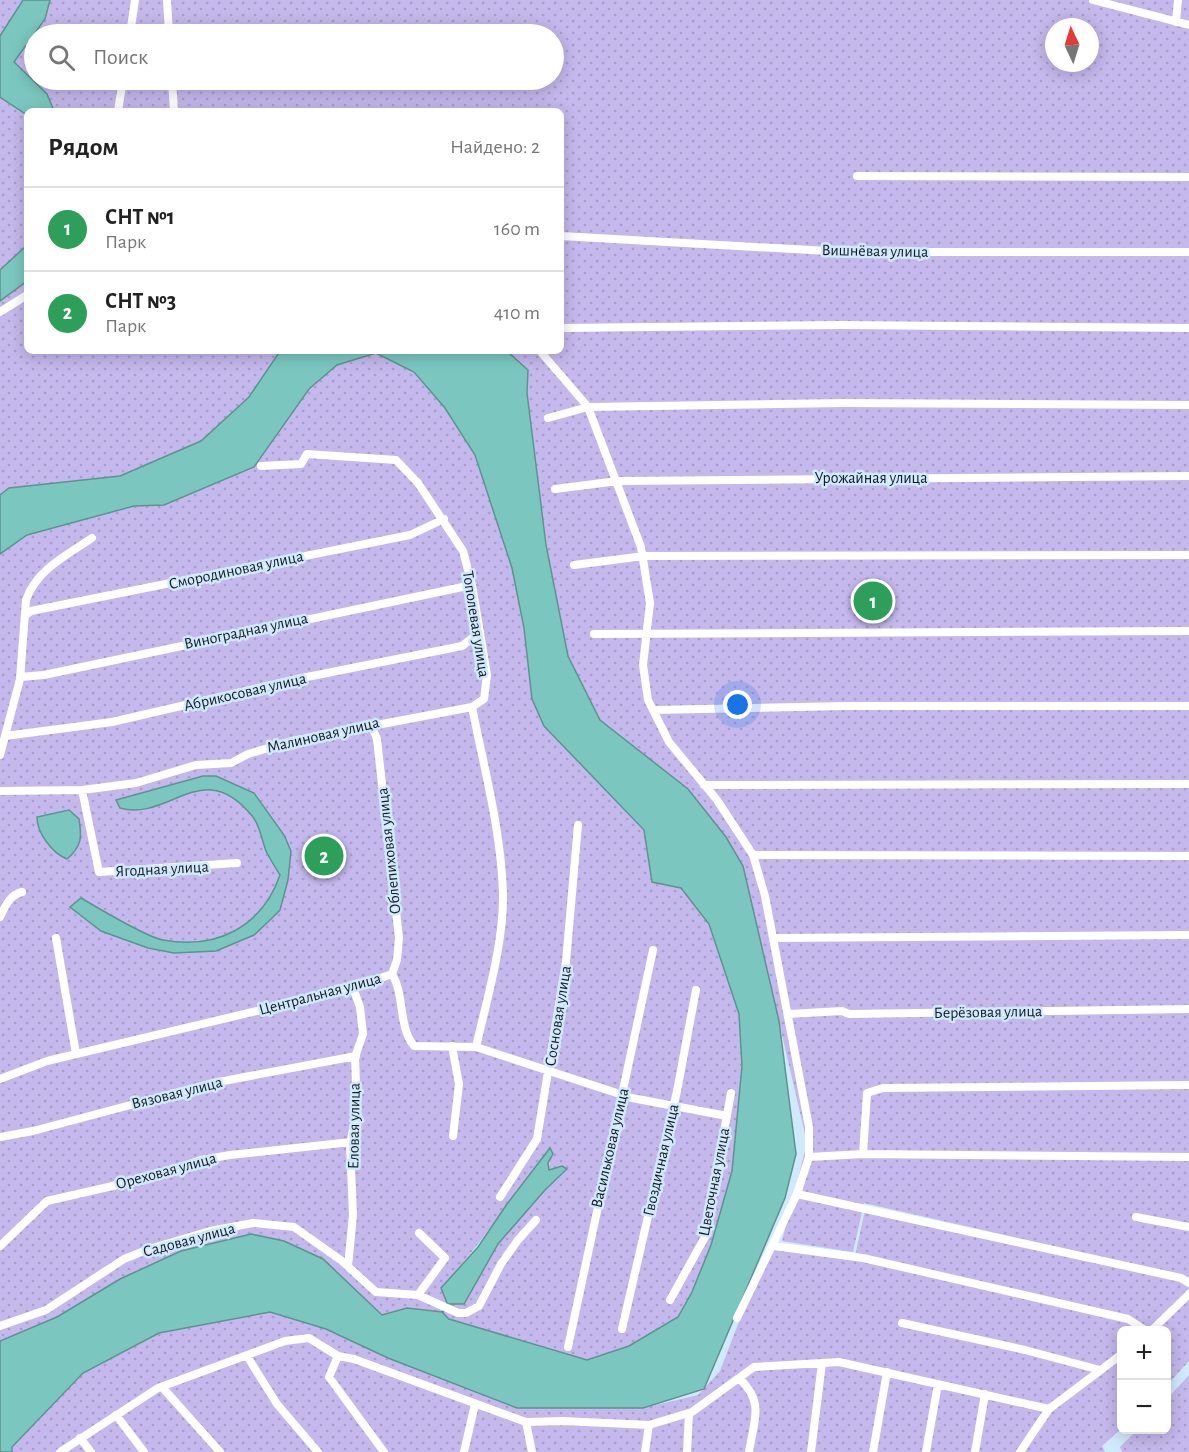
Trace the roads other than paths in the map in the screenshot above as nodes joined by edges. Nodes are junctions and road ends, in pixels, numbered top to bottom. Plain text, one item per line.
1 (135, 0) edge
2 (166, 0) edge
3 (1093, 0) edge
4 (1178, 0) edge
5 (1176, 22) junction
6 (131, 24) edge
7 (168, 24) edge
8 (1189, 25) edge
9 (121, 90) edge
10 (173, 90) edge
11 (118, 108) edge
12 (174, 108) edge
13 (857, 176) dead end
14 (1189, 177) edge
15 (564, 236) edge
16 (1189, 252) edge
17 (24, 297) edge
18 (0, 312) edge
19 (564, 328) edge
20 (1189, 328) edge
21 (543, 354) edge
22 (1189, 405) edge
23 (588, 407) junction
24 (548, 417) dead end
25 (261, 466) dead end
26 (1189, 477) edge
27 (618, 481) junction
28 (555, 489) dead end
29 (444, 519) junction
30 (92, 538) dead end
31 (1189, 555) edge
32 (644, 556) junction
33 (574, 565) dead end
34 (472, 585) junction
35 (26, 615) junction
36 (1189, 631) edge
37 (480, 632) junction
38 (647, 632) junction
39 (594, 634) dead end
40 (21, 677) junction
41 (1189, 706) edge
42 (472, 707) junction
43 (653, 710) junction
44 (372, 728) junction
45 (5, 735) junction
46 (0, 755) edge
47 (1189, 783) edge
48 (704, 785) junction
49 (82, 790) junction
50 (0, 791) edge
51 (578, 825) dead end
52 (753, 855) junction
53 (1189, 856) edge
54 (237, 864) dead end
55 (22, 892) dead end
56 (0, 917) edge
57 (1189, 935) edge
58 (56, 938) dead end
59 (773, 938) junction
60 (653, 950) dead end
61 (392, 974) junction
62 (353, 988) junction
63 (696, 990) dead end
64 (1189, 1009) edge
65 (788, 1014) junction
66 (452, 1047) junction
67 (476, 1047) junction
68 (76, 1054) junction
69 (356, 1056) junction
70 (550, 1070) junction
71 (0, 1079) edge
72 (1189, 1085) edge
73 (730, 1093) dead end
74 (622, 1095) junction
75 (674, 1106) junction
76 (727, 1116) junction
77 (453, 1136) dead end
78 (0, 1137) edge
79 (351, 1142) junction
80 (863, 1154) junction
81 (809, 1156) junction
82 (1189, 1157) edge
83 (796, 1194) junction
84 (500, 1197) dead end
85 (1136, 1217) dead end
86 (537, 1220) dead end
87 (1189, 1227) edge
88 (419, 1233) dead end
89 (0, 1246) edge
90 (774, 1246) junction
91 (348, 1266) junction
92 (1189, 1282) edge
93 (1189, 1294) edge
94 (418, 1295) junction
95 (670, 1300) dead end
96 (737, 1318) dead end
97 (902, 1323) dead end
98 (0, 1326) edge
99 (1139, 1326) edge
100 (1156, 1326) edge
101 (622, 1329) dead end
102 (568, 1347) dead end
103 (247, 1356) junction
104 (338, 1356) junction
105 (1117, 1358) edge
106 (822, 1363) junction
107 (1100, 1370) junction
108 (887, 1372) junction
109 (740, 1378) junction
110 (938, 1384) junction
111 (162, 1387) junction
112 (985, 1394) junction
113 (475, 1404) junction
114 (1048, 1408) junction
115 (689, 1413) junction
116 (116, 1415) junction
117 (526, 1422) junction
118 (649, 1425) junction
119 (80, 1438) junction
120 (60, 1452) edge
121 (91, 1452) edge
122 (144, 1452) edge
123 (220, 1452) edge
124 (318, 1452) edge
125 (384, 1452) edge
126 (464, 1452) edge
127 (532, 1452) edge
128 (645, 1452) edge
129 (687, 1452) edge
130 (750, 1452) edge
131 (811, 1452) edge
132 (873, 1452) edge
133 (926, 1452) edge
134 (975, 1452) edge
135 (1020, 1452) edge

1 - 6 street
2 - 7 street
3 - 5 street
4 - 5 street
5 - 8 street
9 - 11 street
10 - 12 street
13 - 14 street
15 - 16 street, Вишнёвая улица
17 - 18 street
19 - 20 street
21 - 23 street
22 - 23 street
23 - 24 street
23 - 27 street
25 - 29 street, Тополевая улица
26 - 27 street, Урожайная улица
27 - 28 street, Урожайная улица
27 - 32 street
29 - 34 street, Тополевая улица
29 - 35 street, Смородиновая улица
30 - 35 street
31 - 32 street
32 - 33 street
32 - 38 street
34 - 37 street, Тополевая улица
34 - 40 street, Виноградная улица
35 - 40 street
36 - 38 street
37 - 42 street, Тополевая улица
37 - 45 street, Абрикосовая улица
38 - 39 street
38 - 43 street
40 - 45 street
41 - 43 street
42 - 44 street, Малиновая улица
42 - 67 street
43 - 48 street
44 - 49 street, Малиновая улица
44 - 61 street, Облепиховая улица
45 - 46 street
47 - 48 street
48 - 52 street
49 - 50 street, Малиновая улица
49 - 54 street, Ягодная улица
51 - 70 street, Сосновая улица
52 - 53 street
52 - 59 street
55 - 56 street
57 - 59 street
58 - 68 street
59 - 65 street
60 - 74 street, Васильковая улица
61 - 62 street, Центральная улица
61 - 66 street, Центральная улица
62 - 68 street, Центральная улица
62 - 69 street, Еловая улица
63 - 75 street, Гвоздичная улица
64 - 65 street, Берёзовая улица
65 - 81 street
66 - 67 street, Центральная улица
66 - 77 street
67 - 70 street, Центральная улица
68 - 71 street, Центральная улица
69 - 78 street, Вязовая улица
69 - 79 street, Еловая улица
70 - 74 street, Центральная улица
70 - 84 street, Сосновая улица
72 - 80 street
73 - 76 street, Цветочная улица
74 - 75 street, Центральная улица
74 - 102 street, Васильковая улица
75 - 76 street, Центральная улица
75 - 101 street, Гвоздичная улица
76 - 95 street, Цветочная улица
79 - 89 street, Ореховая улица
79 - 91 street, Еловая улица
80 - 81 street
80 - 82 street
81 - 83 street
83 - 90 street
83 - 92 street
85 - 87 street
86 - 94 street
88 - 94 street
90 - 96 street
90 - 99 street
91 - 94 street, Садовая улица
91 - 98 street, Садовая улица
93 - 100 street
97 - 107 street
103 - 104 street
103 - 111 street
103 - 124 street
104 - 113 street
104 - 125 street
105 - 107 street
106 - 108 street
106 - 109 street
106 - 131 street
107 - 114 street
108 - 110 street
108 - 132 street
109 - 115 street
109 - 130 street
110 - 112 street
110 - 133 street
111 - 116 street
111 - 123 street
112 - 114 street
112 - 134 street
113 - 117 street
113 - 126 street
114 - 135 street
115 - 118 street
115 - 129 street
116 - 119 street
116 - 122 street
117 - 118 street
117 - 127 street
118 - 128 street
119 - 120 street
119 - 121 street

